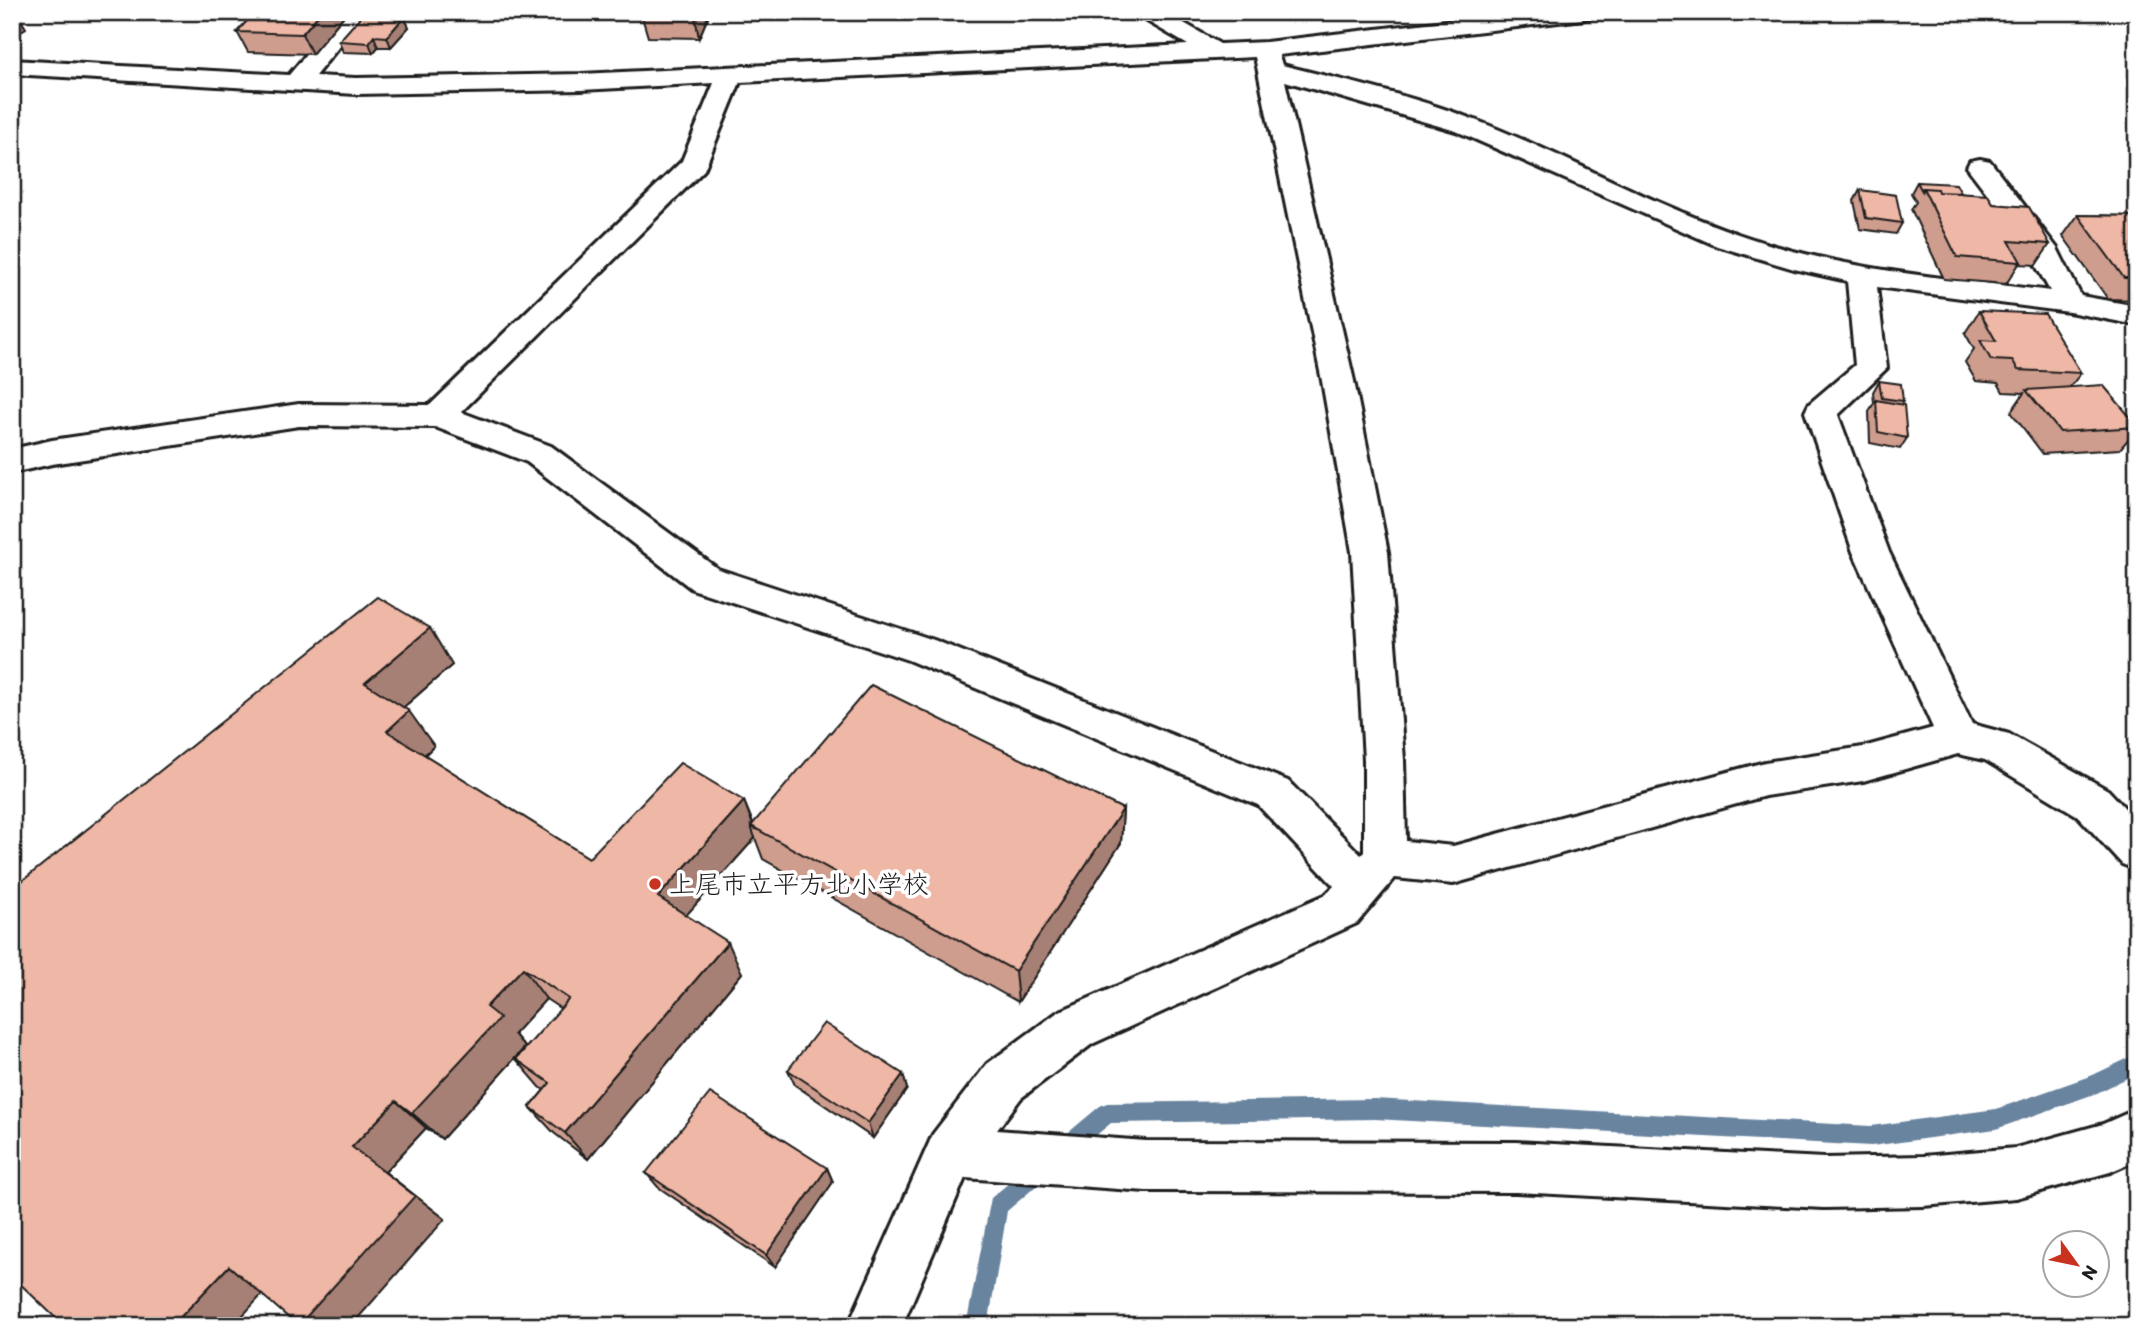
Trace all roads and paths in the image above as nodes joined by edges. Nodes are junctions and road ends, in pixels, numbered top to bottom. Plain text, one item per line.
1 (355, 12) edge
2 (1147, 12) edge
3 (1584, 12) edge
4 (1217, 52) junction
5 (1268, 60) junction
6 (12, 67) edge
7 (730, 75) junction
8 (295, 84) junction
9 (1980, 167) dead end
10 (1861, 275) junction
11 (2069, 303) junction
12 (2137, 316) edge
13 (438, 416) junction
14 (12, 461) edge
15 (1958, 738) junction
16 (2137, 851) edge
17 (1373, 872) junction
18 (2137, 1133) edge
19 (951, 1152) junction
20 (875, 1326) edge

1 - 8 street
2 - 4 street
3 - 5 street
4 - 5 street
4 - 7 street
5 - 10 street
5 - 17 street
6 - 8 street
7 - 8 street
7 - 13 street
9 - 11 street
10 - 11 street
10 - 15 street
11 - 12 street
13 - 14 street
13 - 17 street
15 - 16 street
15 - 17 street
17 - 19 street
18 - 19 street
19 - 20 street

